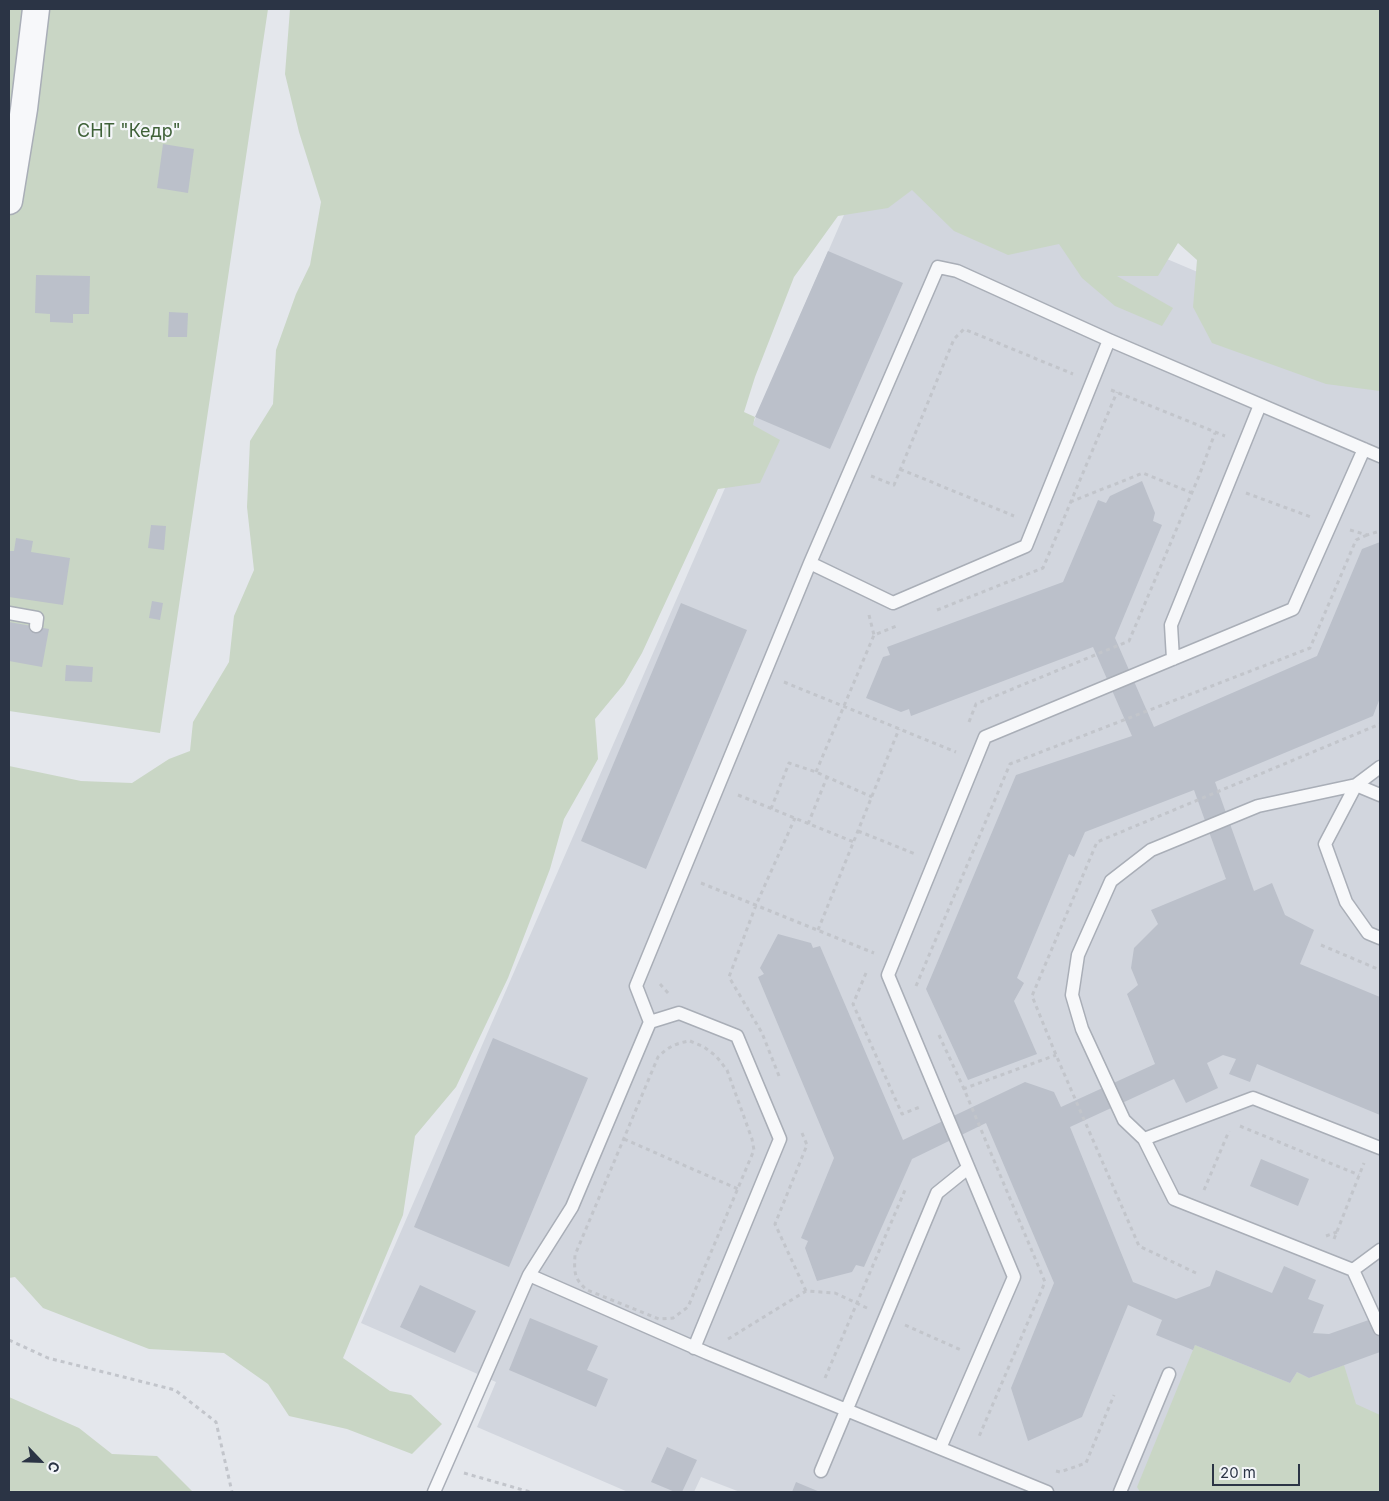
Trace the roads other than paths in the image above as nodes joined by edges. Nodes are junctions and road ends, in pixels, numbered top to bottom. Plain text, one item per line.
1 (36, 9) edge
2 (9, 201) edge
3 (1109, 340) junction
4 (1260, 405) junction
5 (1364, 449) junction
6 (1380, 456) edge
7 (810, 564) junction
8 (9, 613) edge
9 (36, 626) dead end
10 (1173, 659) junction
11 (1380, 767) edge
12 (1356, 785) junction
13 (1380, 796) edge
14 (1380, 938) edge
15 (650, 1022) junction
16 (1144, 1138) junction
17 (1376, 1146) edge
18 (968, 1168) junction
19 (1380, 1250) edge
20 (1353, 1270) junction
21 (528, 1275) junction
22 (1380, 1329) edge
23 (694, 1348) junction
24 (1168, 1374) dead end
25 (846, 1410) junction
26 (940, 1448) junction
27 (821, 1471) dead end
28 (434, 1492) edge
29 (1047, 1492) edge
30 (1120, 1492) edge

1 - 2 street
3 - 4 lane
3 - 7 lane
3 - 7 lane
4 - 5 lane
4 - 10 lane
5 - 6 lane
5 - 10 lane
7 - 15 lane
8 - 9 lane
10 - 18 lane
11 - 12 lane
12 - 13 lane
12 - 14 lane
12 - 16 lane
15 - 21 lane
15 - 23 lane
16 - 17 lane
16 - 20 lane
18 - 25 lane
18 - 26 lane
19 - 20 lane
20 - 22 lane
21 - 23 lane
21 - 28 lane
23 - 25 lane
24 - 30 lane
25 - 26 lane
25 - 27 lane
26 - 29 lane

